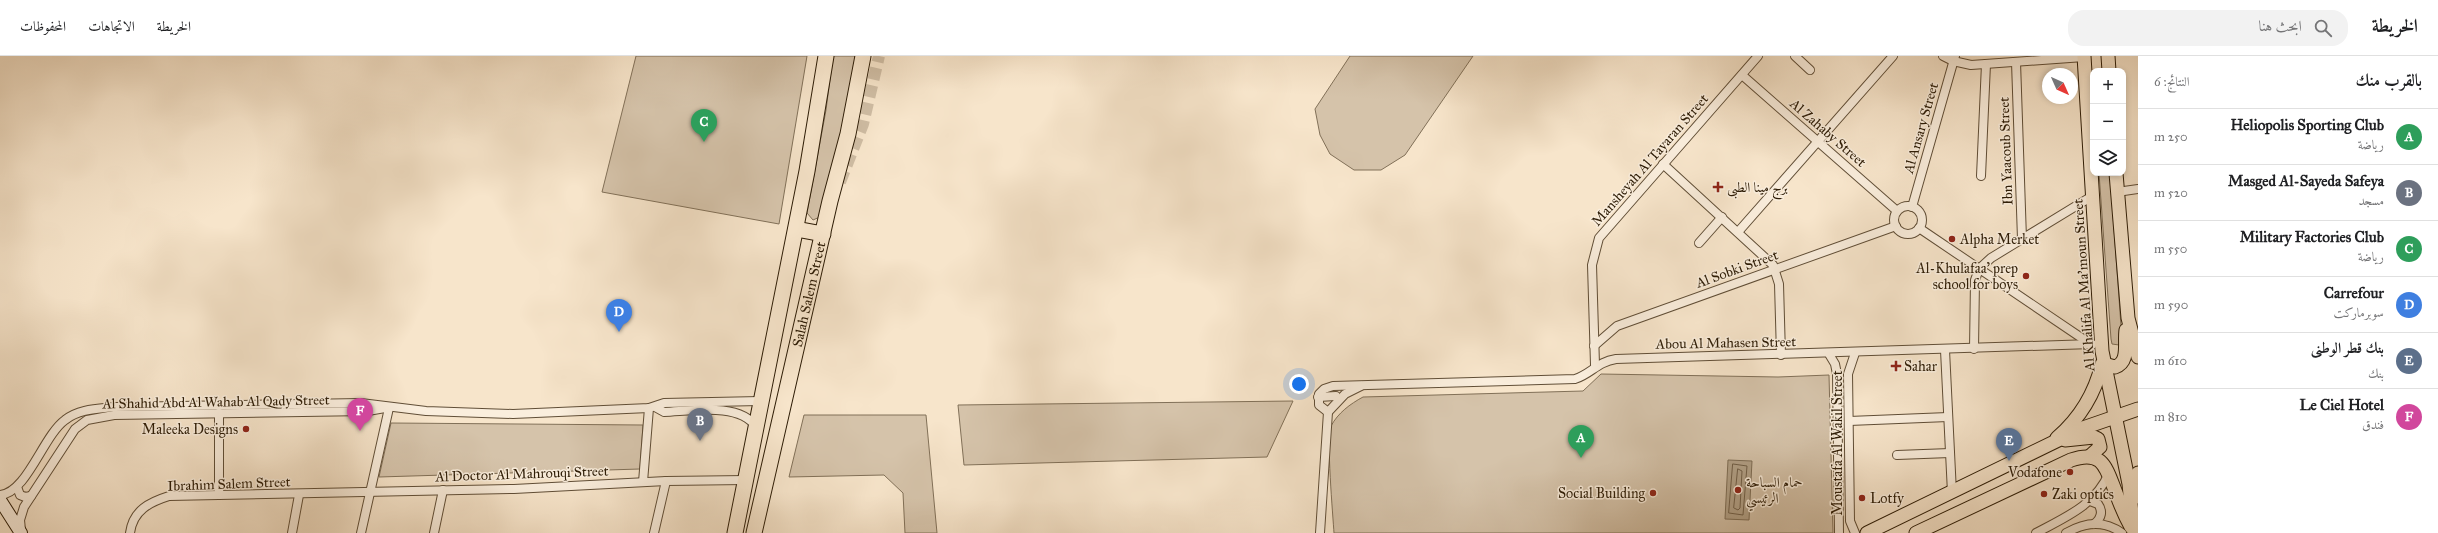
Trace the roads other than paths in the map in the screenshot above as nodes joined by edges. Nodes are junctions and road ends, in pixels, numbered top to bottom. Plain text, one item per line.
1 (826, 56) edge
2 (863, 56) edge
3 (1758, 56) edge
4 (1794, 56) edge
5 (1893, 56) edge
6 (1943, 56) edge
7 (2084, 56) edge
8 (2108, 56) edge
9 (1954, 59) edge
10 (2018, 60) edge
11 (1986, 64) junction
12 (2109, 68) edge
13 (1810, 70) dead end
14 (1742, 75) junction
15 (1818, 141) junction
16 (1663, 164) junction
17 (1981, 176) dead end
18 (2116, 176) edge
19 (2138, 189) edge
20 (2117, 192) junction
21 (2094, 195) junction
22 (1912, 206) junction
23 (1897, 211) junction
24 (1722, 217) junction
25 (1896, 226) junction
26 (1918, 228) junction
27 (796, 229) junction
28 (1738, 232) junction
29 (823, 234) junction
30 (2022, 239) junction
31 (1698, 243) dead end
32 (1775, 269) junction
33 (1979, 269) junction
34 (2128, 318) junction
35 (2135, 344) edge
36 (1594, 346) junction
37 (1974, 349) junction
38 (1945, 350) junction
39 (1855, 353) junction
40 (1828, 354) junction
41 (1781, 355) junction
42 (2100, 355) junction
43 (2138, 356) edge
44 (1595, 365) junction
45 (1367, 385) junction
46 (1333, 386) junction
47 (1318, 397) junction
48 (1336, 398) junction
49 (760, 401) junction
50 (652, 407) junction
51 (387, 408) junction
52 (2138, 409) edge
53 (1328, 412) junction
54 (219, 413) junction
55 (2114, 416) junction
56 (1948, 417) junction
57 (1849, 421) junction
58 (756, 427) junction
59 (2063, 440) junction
60 (2040, 450) junction
61 (1950, 453) junction
62 (1897, 455) dead end
63 (2090, 456) junction
64 (2108, 473) junction
65 (2138, 473) edge
66 (746, 480) junction
67 (666, 481) junction
68 (643, 482) junction
69 (17, 487) junction
70 (443, 490) junction
71 (370, 492) junction
72 (1952, 492) junction
73 (0, 495) edge
74 (219, 495) junction
75 (299, 495) junction
76 (31, 496) junction
77 (0, 500) edge
78 (2090, 501) junction
79 (2094, 524) junction
80 (2135, 528) edge
81 (21, 533) edge
82 (130, 533) edge
83 (292, 533) edge
84 (361, 533) edge
85 (434, 533) edge
86 (654, 533) edge
87 (735, 533) edge
88 (754, 533) edge
89 (1320, 533) edge
90 (1839, 533) edge
91 (1855, 533) edge
92 (1867, 533) edge
93 (1916, 533) edge
94 (2036, 533) edge
95 (2066, 533) edge
96 (2122, 533) edge

1 - 27 highway, Salah Salem Street
2 - 29 highway, Salah Salem Street
3 - 14 street, Mansheyah Al Tayaran Street
4 - 13 street
5 - 15 street
6 - 9 street
7 - 10 street
7 - 21 main road, Al Khalifa Al Ma'moun Street
8 - 12 main road
9 - 11 street
9 - 22 street, Al Ansary Street
10 - 11 street
10 - 30 street, Ibn Yaacoub Street
11 - 17 street
14 - 15 street, Al Zahaby Street
14 - 16 street, Mansheyah Al Tayaran Street
15 - 23 street, Al Zahaby Street
15 - 28 street
16 - 24 street
16 - 36 street, Mansheyah Al Tayaran Street
18 - 20 main road
19 - 20 street
20 - 34 main road
21 - 30 street
21 - 42 main road, Al Khalifa Al Ma'moun Street
22 - 23 street
22 - 26 street
23 - 25 street
24 - 28 street
24 - 31 street
25 - 26 street
25 - 32 street, Al Sobki Street
26 - 33 street
27 - 29 highway
27 - 49 highway, Salah Salem Street
28 - 32 street
29 - 88 highway, Salah Salem Street
30 - 33 street
32 - 36 street, Al Sobki Street
32 - 41 street
33 - 37 street
33 - 42 street
34 - 35 main road
34 - 42 main road
35 - 43 main road
36 - 44 street, Mansheyah Al Tayaran Street
37 - 38 street, Abou Al Mahasen Street
37 - 42 street, Abou Al Mahasen Street
38 - 39 street, Abou Al Mahasen Street
38 - 56 street
39 - 40 street, Abou Al Mahasen Street
39 - 57 street, Moustafa Al Wakil Street
40 - 41 street, Abou Al Mahasen Street
40 - 90 street, Moustafa Al Wakil Street
41 - 44 street, Abou Al Mahasen Street
42 - 55 main road, Al Khalifa Al Ma'moun Street
42 - 60 main road
44 - 45 street, Abou Al Mahasen Street
45 - 46 street, Abou Al Mahasen Street
45 - 48 street, Abou Al Mahasen Street
46 - 47 street
46 - 48 street
47 - 48 street
47 - 53 street
48 - 53 street, Abou Al Mahasen Street
49 - 50 street, Al Shahid Abd Al Wahab Al Qady Street
49 - 58 highway, Salah Salem Street
50 - 51 street, Al Shahid Abd Al Wahab Al Qady Street
50 - 58 street, Al Shahid Abd Al Wahab Al Qady Street
50 - 68 street
51 - 54 street, Al Shahid Abd Al Wahab Al Qady Street
51 - 69 street, Al Shahid Abd Al Wahab Al Qady Street
51 - 71 street
52 - 55 main road
53 - 89 street
54 - 74 street
54 - 76 street, Al Shahid Abd Al Wahab Al Qady Street
55 - 59 main road
55 - 80 main road, Al Khalifa Al Ma'moun Street
56 - 57 street
56 - 61 street
57 - 91 street, Moustafa Al Wakil Street
58 - 66 highway, Salah Salem Street
59 - 60 main road
59 - 63 main road
60 - 72 main road
61 - 62 street
61 - 72 street
63 - 64 main road
63 - 93 main road
64 - 78 street
64 - 80 main road
65 - 80 main road
66 - 67 street, Al Doctor Al Mahrouqi Street
66 - 87 highway, Salah Salem Street
67 - 68 street, Al Doctor Al Mahrouqi Street
67 - 86 street
68 - 70 street, Al Doctor Al Mahrouqi Street
69 - 73 street
69 - 76 street
70 - 71 street, Al Doctor Al Mahrouqi Street
70 - 85 street
71 - 75 street, Al Doctor Al Mahrouqi Street
71 - 84 street
72 - 92 main road
74 - 75 street, Ibrahim Salem Street
74 - 82 street, Ibrahim Salem Street
75 - 83 street
76 - 81 street, Al Shahid Abd Al Wahab Al Qady Street
77 - 81 main road
78 - 79 street
78 - 94 street
79 - 95 street
79 - 96 street

